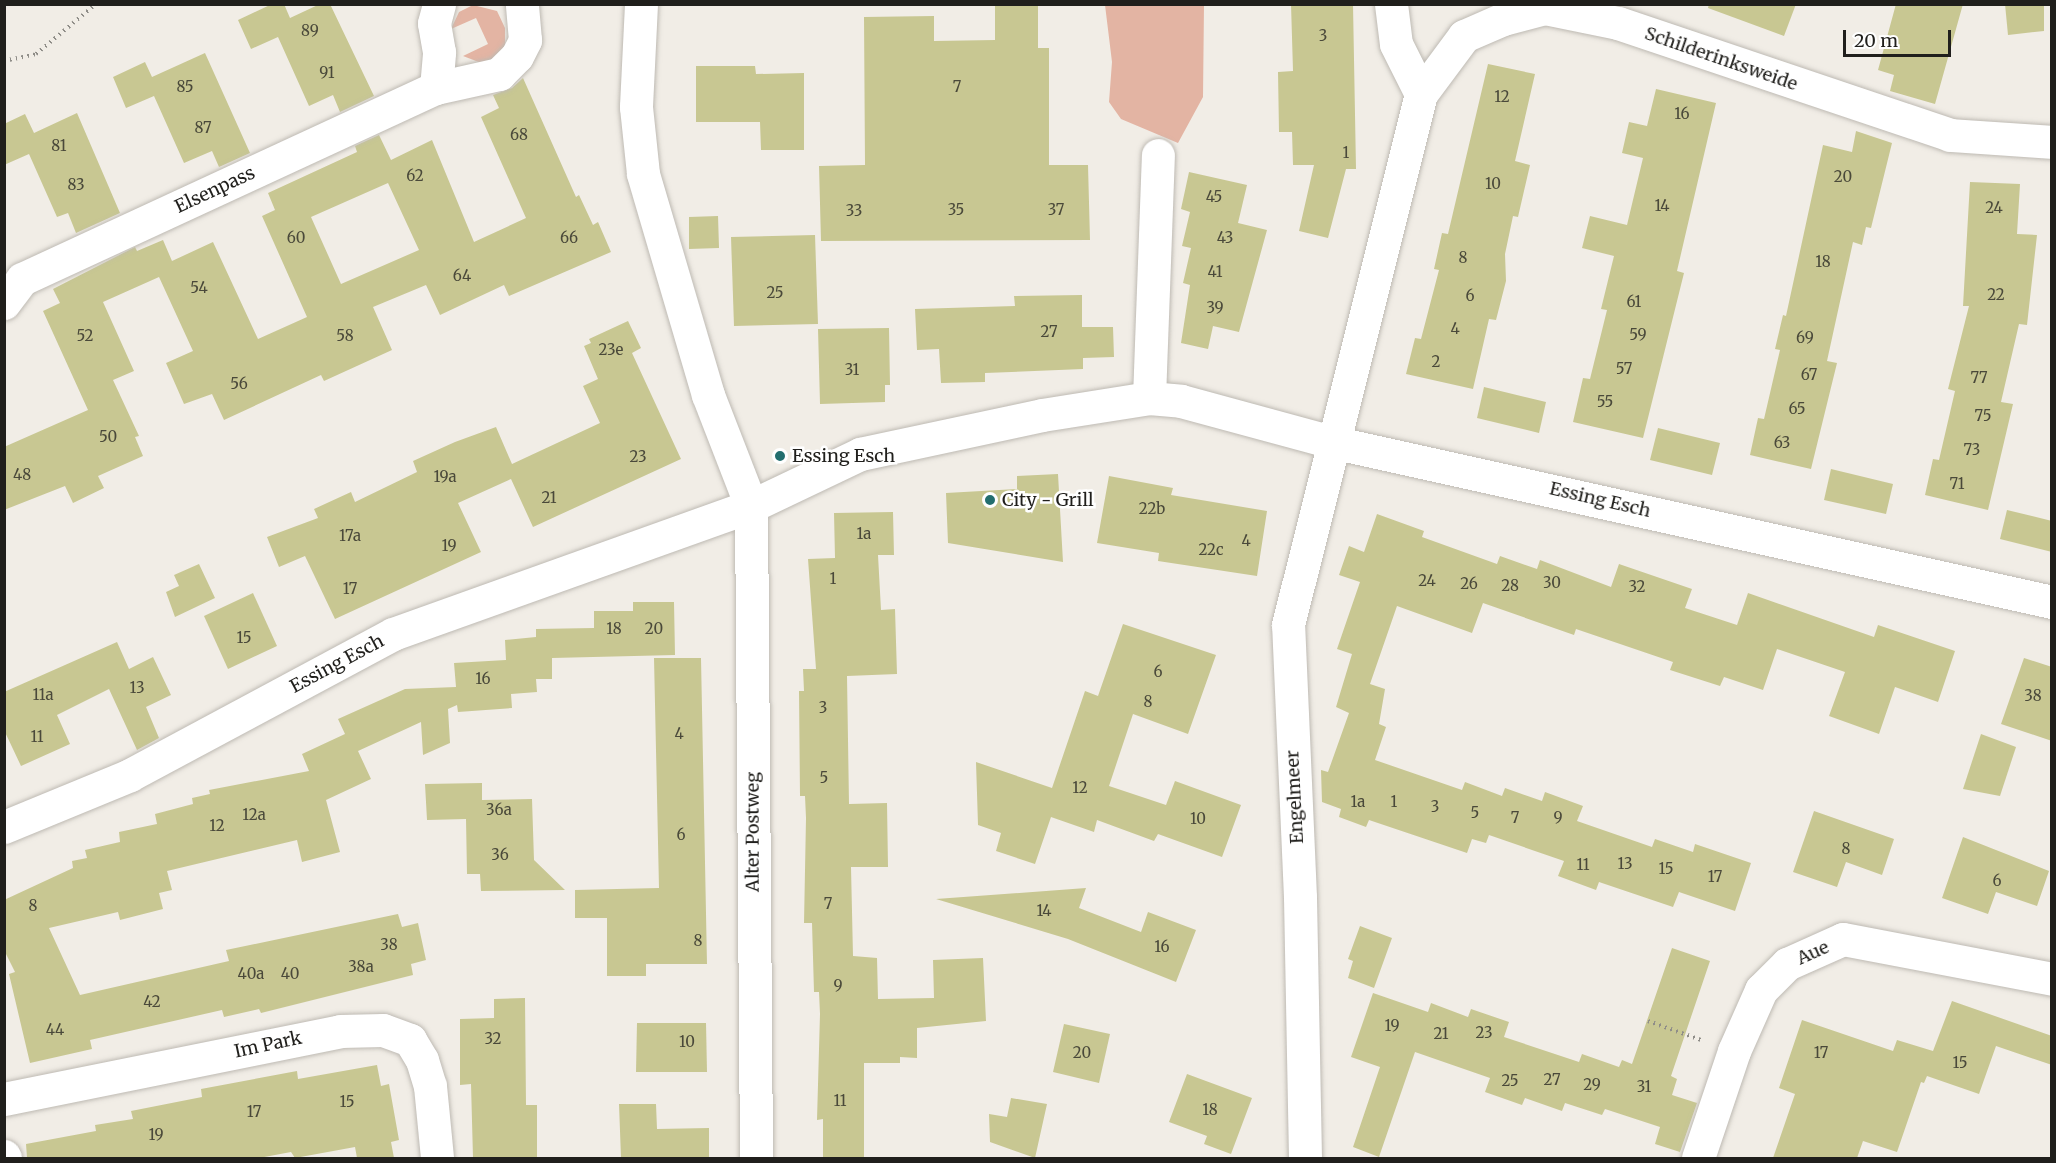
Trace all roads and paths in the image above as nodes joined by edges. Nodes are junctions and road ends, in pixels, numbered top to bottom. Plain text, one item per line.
1 (96, 4) edge
2 (439, 4) edge
3 (522, 4) edge
4 (641, 4) edge
5 (1391, 4) edge
6 (4, 61) edge
7 (436, 88) junction
8 (1420, 94) junction
9 (2052, 142) edge
10 (1158, 155) dead end
11 (4, 303) edge
12 (1149, 398) junction
13 (1332, 442) junction
14 (751, 506) junction
15 (2052, 602) edge
16 (4, 827) edge
17 (2052, 979) edge
18 (1648, 1021) dead end
19 (1734, 1051) junction
20 (4, 1099) edge
21 (437, 1158) edge
22 (756, 1158) edge
23 (1305, 1158) edge
24 (1698, 1158) edge

1 - 6 path
2 - 7 street
3 - 7 street, Elsenpass
4 - 14 street
5 - 8 street
7 - 11 street, Elsenpass
8 - 9 street, Schilderinksweide
8 - 13 street, Schilderinksweide
10 - 12 street
12 - 13 street, Essing Esch
12 - 14 street, Essing Esch
13 - 15 street, Essing Esch
13 - 23 street, Engelmeer
14 - 16 street, Essing Esch
14 - 22 street, Alter Postweg
17 - 19 street, Aue
18 - 19 path
19 - 24 street, Aue
20 - 21 street, Im Park

